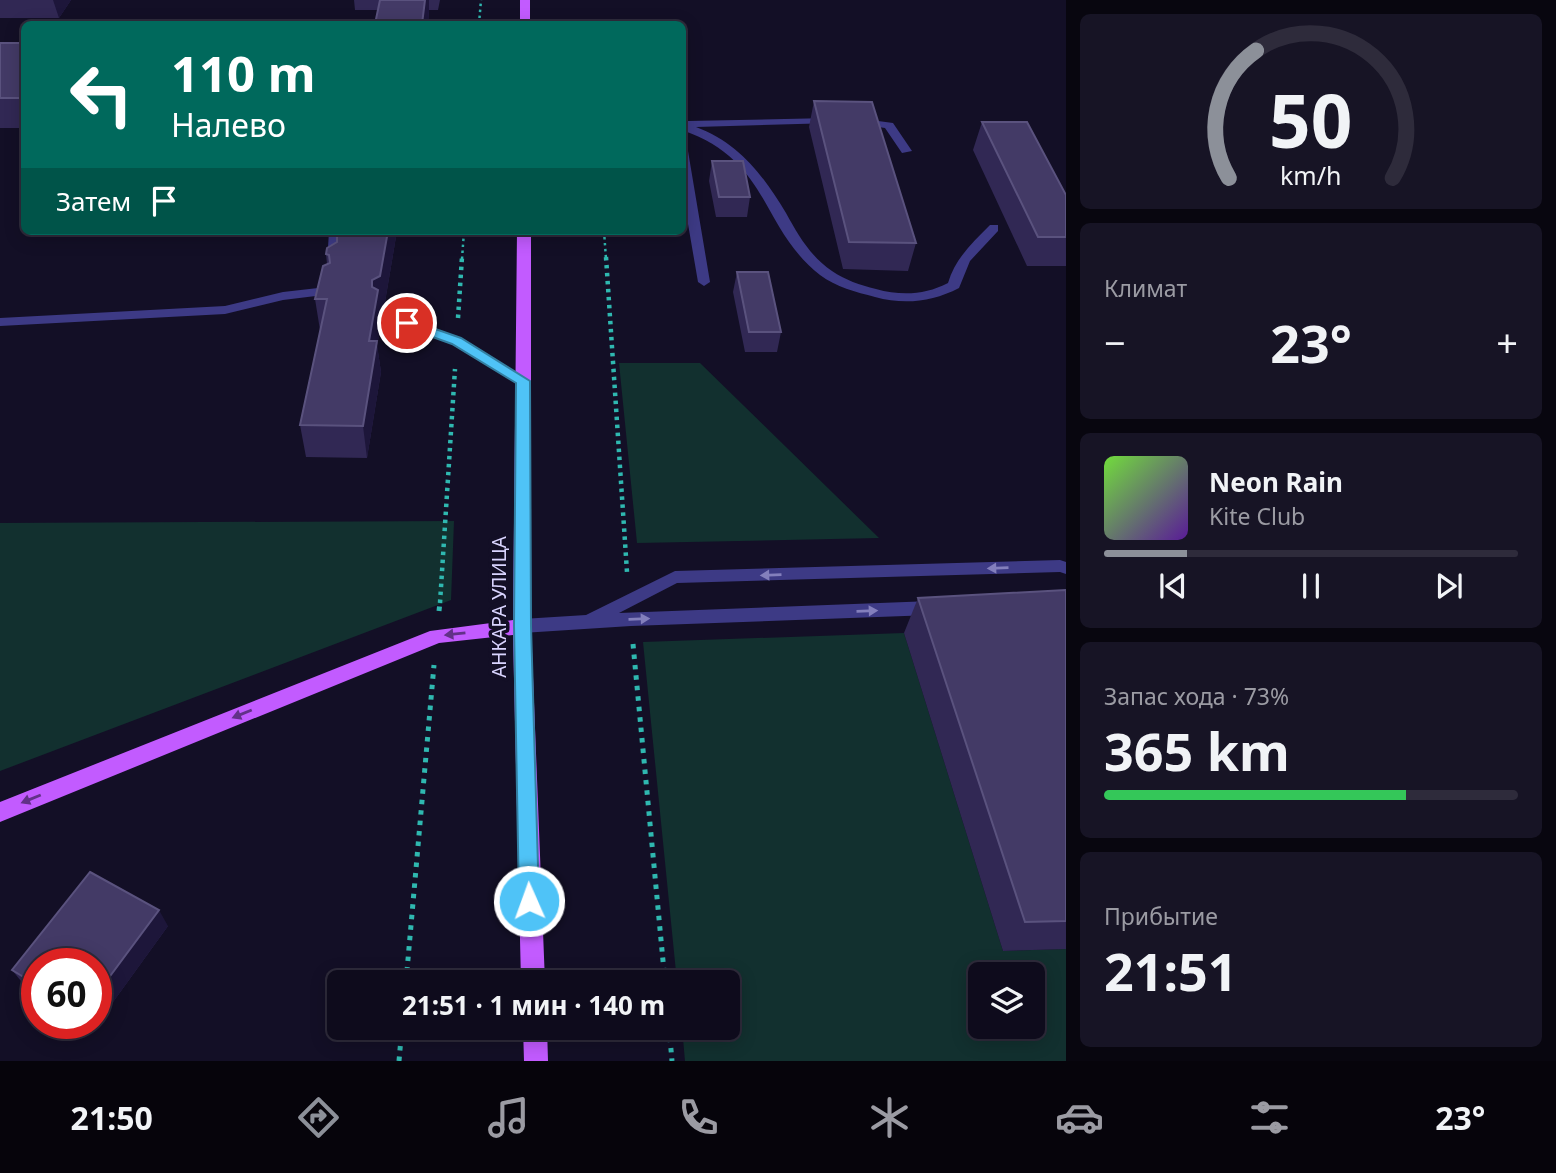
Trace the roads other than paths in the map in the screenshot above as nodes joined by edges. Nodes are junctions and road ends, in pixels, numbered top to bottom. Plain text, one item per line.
1 (525, 0) edge
2 (525, 21) edge
3 (686, 125) edge
4 (686, 127) edge
5 (906, 151) dead end
6 (686, 175) edge
7 (994, 228) dead end
8 (335, 235) edge
9 (524, 235) edge
10 (333, 273) edge
11 (704, 282) dead end
12 (327, 290) edge
13 (383, 314) dead end
14 (0, 321) edge
15 (523, 381) junction
16 (1066, 568) edge
17 (944, 608) edge
18 (586, 622) junction
19 (522, 626) junction
20 (0, 812) edge
21 (532, 970) edge
22 (535, 1040) edge
23 (536, 1061) edge

1 - 2 main road
3 - 5 lane
4 - 7 lane
6 - 11 lane
8 - 10 lane
9 - 15 main road, АНКАРА УЛИЦА
12 - 14 lane
13 - 15 lane
15 - 19 main road, АНКАРА УЛИЦА
16 -> 18 lane
18 -> 17 lane
18 - 19 lane
19 -> 20 main road
19 - 21 main road, АНКАРА УЛИЦА
22 - 23 main road

